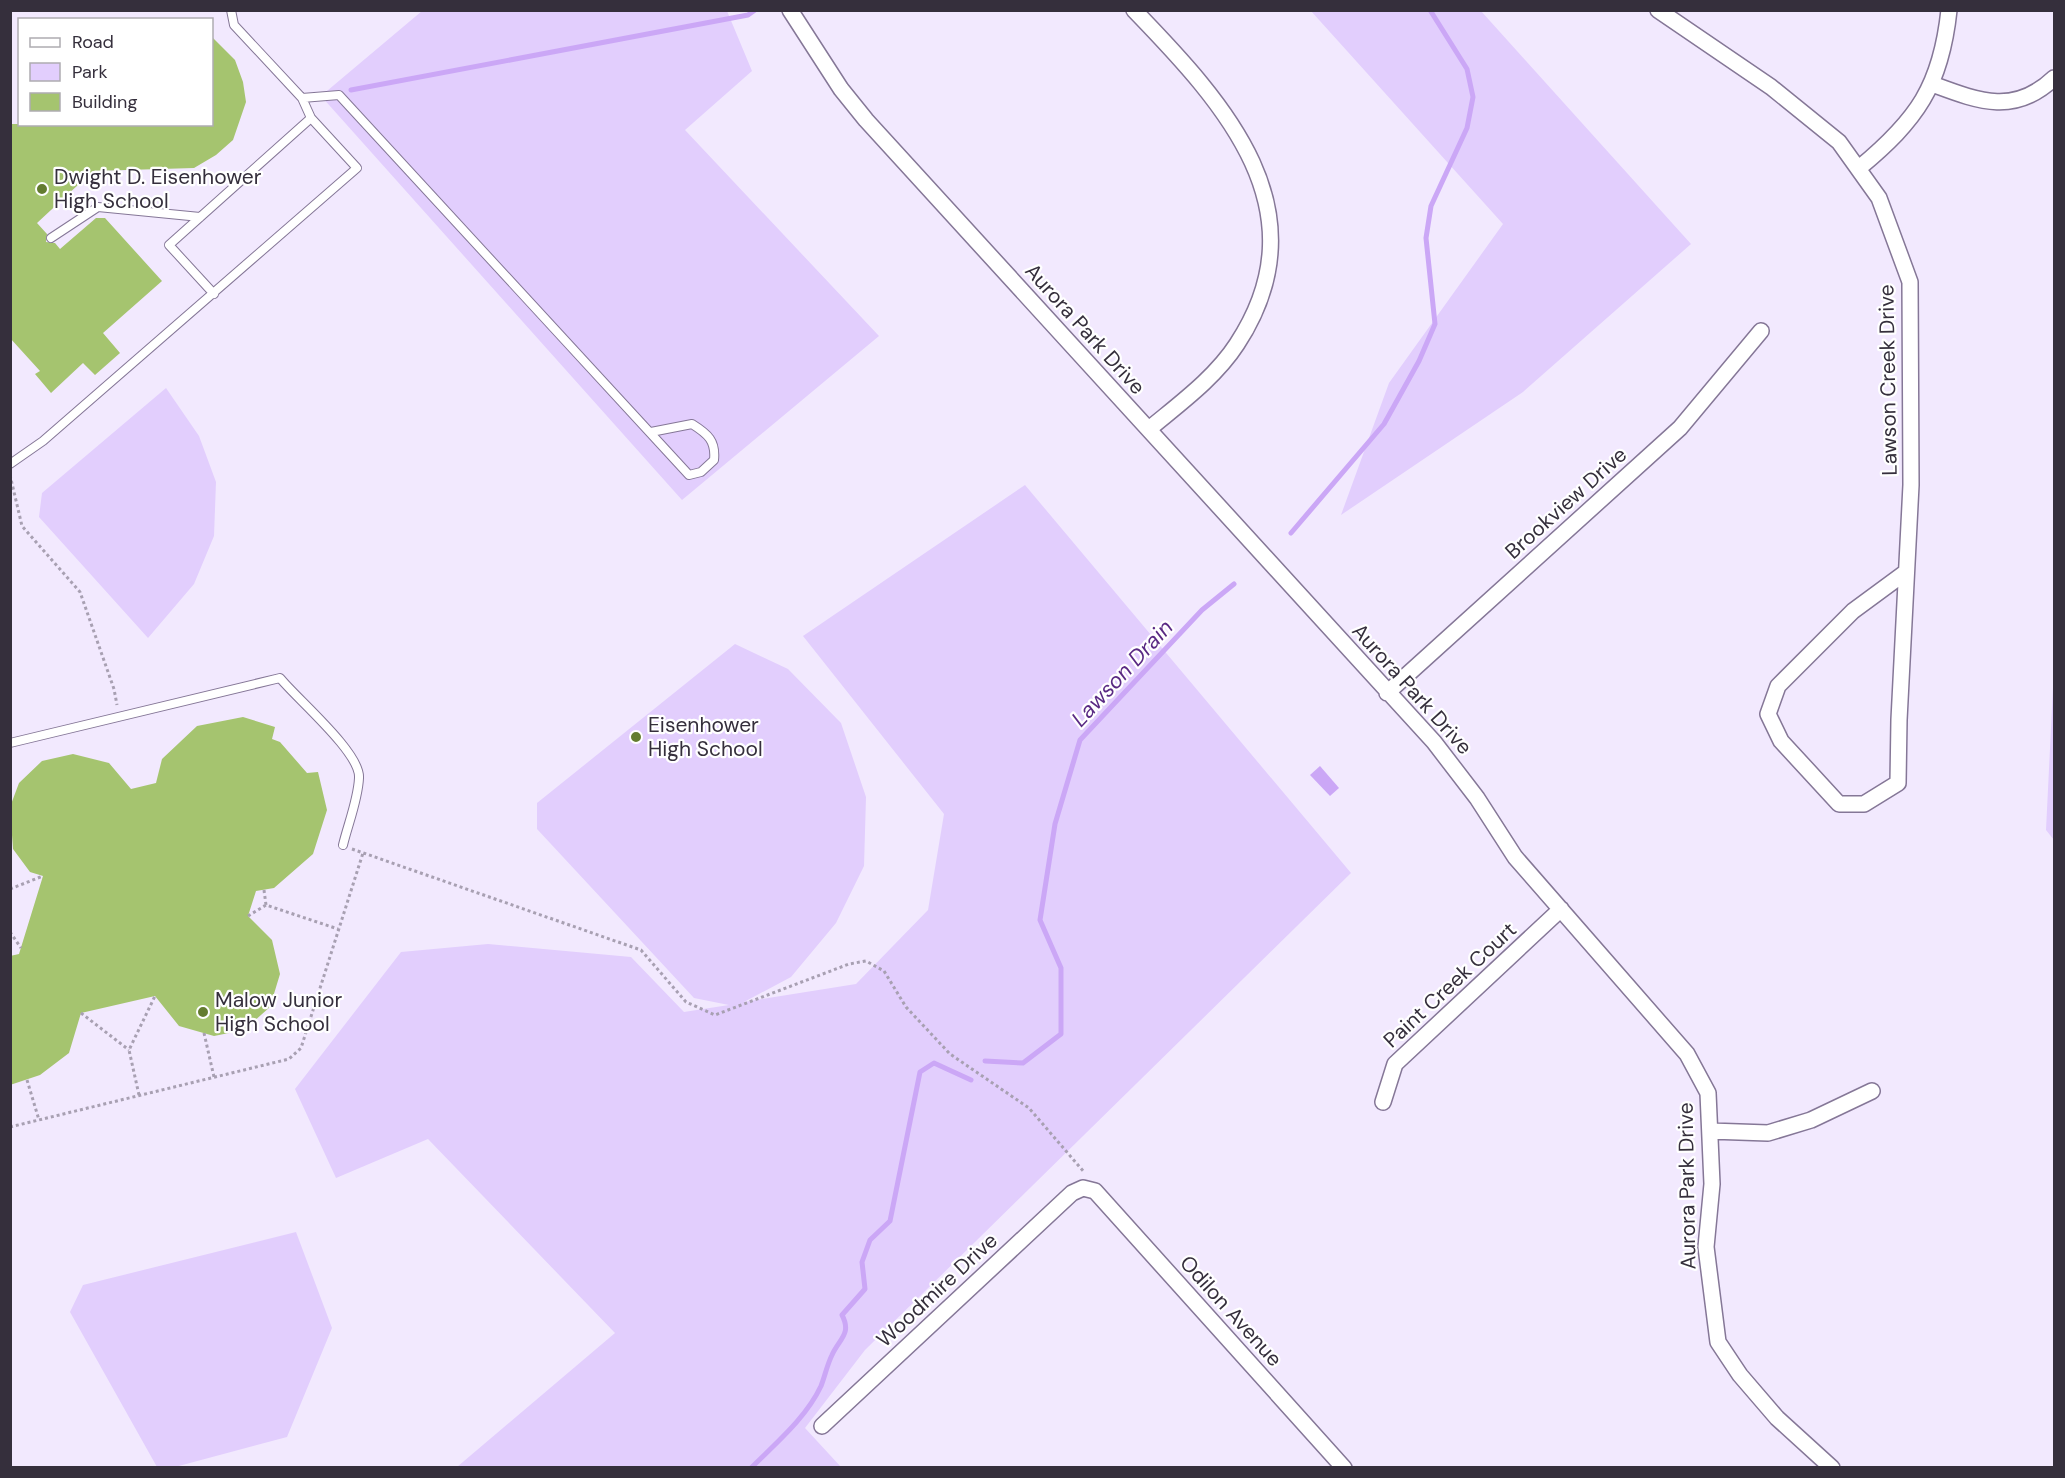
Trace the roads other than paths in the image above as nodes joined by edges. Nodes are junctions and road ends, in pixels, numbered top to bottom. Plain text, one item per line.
1 (231, 10) edge
2 (790, 10) edge
3 (1134, 10) edge
4 (1658, 10) edge
5 (1949, 10) edge
6 (2055, 78) edge
7 (1932, 84) junction
8 (302, 98) junction
9 (311, 118) junction
10 (1859, 168) junction
11 (200, 217) junction
12 (51, 238) dead end
13 (214, 294) junction
14 (1761, 331) dead end
15 (1149, 429) junction
16 (651, 432) junction
17 (10, 464) edge
18 (1906, 572) junction
19 (1387, 693) junction
20 (10, 743) edge
21 (344, 845) dead end
22 (1562, 909) junction
23 (1872, 1091) dead end
24 (1383, 1102) dead end
25 (1710, 1131) junction
26 (1089, 1190) joint
27 (822, 1426) dead end
28 (1344, 1467) edge
29 (1832, 1467) edge

1 - 8 lane
2 - 15 street, Aurora Park Drive
3 - 15 street
4 - 10 street, Lawson Creek Drive
5 - 7 street
6 - 7 street
7 - 10 street
8 - 9 lane
8 - 16 lane
9 - 11 lane
9 - 13 lane
10 - 18 street, Lawson Creek Drive
11 - 12 lane
11 - 13 lane
13 - 17 lane
14 - 19 street, Brookview Drive
15 - 19 street, Aurora Park Drive
16 - 16 lane
18 - 18 street, Lawson Creek Drive
19 - 22 street, Aurora Park Drive
20 - 21 lane
22 - 24 street, Paint Creek Court
22 - 25 street, Aurora Park Drive
23 - 25 street
25 - 29 street, Aurora Park Drive
26 - 27 street, Woodmire Drive
26 - 28 street, Odilon Avenue

